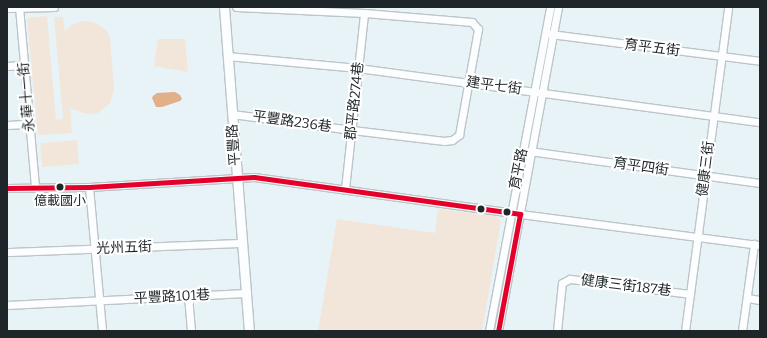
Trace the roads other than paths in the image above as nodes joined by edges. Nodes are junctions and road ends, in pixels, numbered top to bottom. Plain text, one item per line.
1 (19, 7) edge
2 (54, 7) edge
3 (224, 7) edge
4 (236, 7) edge
5 (550, 7) edge
6 (558, 7) edge
7 (728, 7) edge
8 (7, 8) edge
9 (364, 12) junction
10 (545, 33) junction
11 (553, 35) junction
12 (227, 56) junction
13 (721, 56) junction
14 (760, 61) edge
15 (24, 65) junction
16 (7, 66) edge
17 (358, 68) junction
18 (469, 83) junction
19 (533, 92) junction
20 (542, 93) junction
21 (232, 114) junction
22 (713, 116) junction
23 (760, 122) edge
24 (29, 124) junction
25 (7, 125) edge
26 (352, 130) junction
27 (522, 150) junction
28 (532, 151) junction
29 (705, 176) junction
30 (237, 177) junction
31 (760, 183) edge
32 (35, 187) junction
33 (89, 187) junction
34 (7, 188) edge
35 (345, 189) junction
36 (510, 213) junction
37 (520, 214) junction
38 (697, 238) junction
39 (242, 243) junction
40 (757, 245) edge
41 (96, 249) junction
42 (7, 252) edge
43 (246, 293) junction
44 (690, 294) junction
45 (188, 296) junction
46 (747, 298) junction
47 (760, 300) edge
48 (99, 301) junction
49 (7, 304) edge
50 (102, 331) edge
51 (191, 331) edge
52 (249, 331) edge
53 (489, 331) edge
54 (498, 331) edge
55 (557, 331) edge
56 (685, 331) edge
57 (742, 331) edge

1 - 2 street
1 - 8 street
1 - 15 street, 永華十一街
3 - 12 street, 平豐路
4 - 9 street
5 - 10 street, 育平路
6 - 11 street, 育平路
7 - 13 street, 健康三街
9 - 17 street, 郡平路274巷
9 - 18 street, 平豐路236巷
10 - 11 street, 育平五街
10 - 19 street, 育平路
11 - 13 street, 育平五街
11 - 20 street, 育平路
12 - 17 street, 建平七街
12 - 21 street, 平豐路
13 - 14 street, 育平五街
13 - 22 street, 健康三街
15 - 16 street
15 - 24 street, 永華十一街
17 - 18 street, 建平七街
17 - 26 street, 郡平路274巷
18 - 19 street, 建平七街
18 - 26 street, 平豐路236巷
19 - 20 street, 建平七街
19 - 27 street, 育平路
20 - 22 street, 建平七街
20 - 28 street, 育平路
21 - 26 street, 平豐路236巷
21 - 30 street, 平豐路
22 - 23 street, 建平七街
22 - 29 street, 健康三街
24 - 25 street
24 - 32 street, 永華十一街
26 - 35 street, 郡平路274巷
27 - 28 street, 育平四街
27 - 36 street, 育平路
28 - 29 street, 育平四街
28 - 37 street, 育平路
29 - 31 street, 育平四街
29 - 38 street, 健康三街
30 - 33 street
30 - 35 street
30 - 39 street, 平豐路
32 - 33 street
32 - 34 street
33 - 41 street
35 - 36 street
36 - 37 street
36 - 53 street, 育平路
37 - 38 street
37 - 54 street, 育平路
38 - 40 street
38 - 44 street, 健康三街
39 - 41 street, 光州五街
39 - 43 street, 平豐路
40 - 46 street
41 - 42 street, 光州五街
41 - 48 street
43 - 45 street, 平豐路101巷
43 - 52 street, 平豐路
44 - 55 street, 健康三街187巷
44 - 56 street, 健康三街
45 - 48 street, 平豐路101巷
45 - 51 street
46 - 47 street
46 - 57 street
48 - 49 street, 平豐路101巷
48 - 50 street

